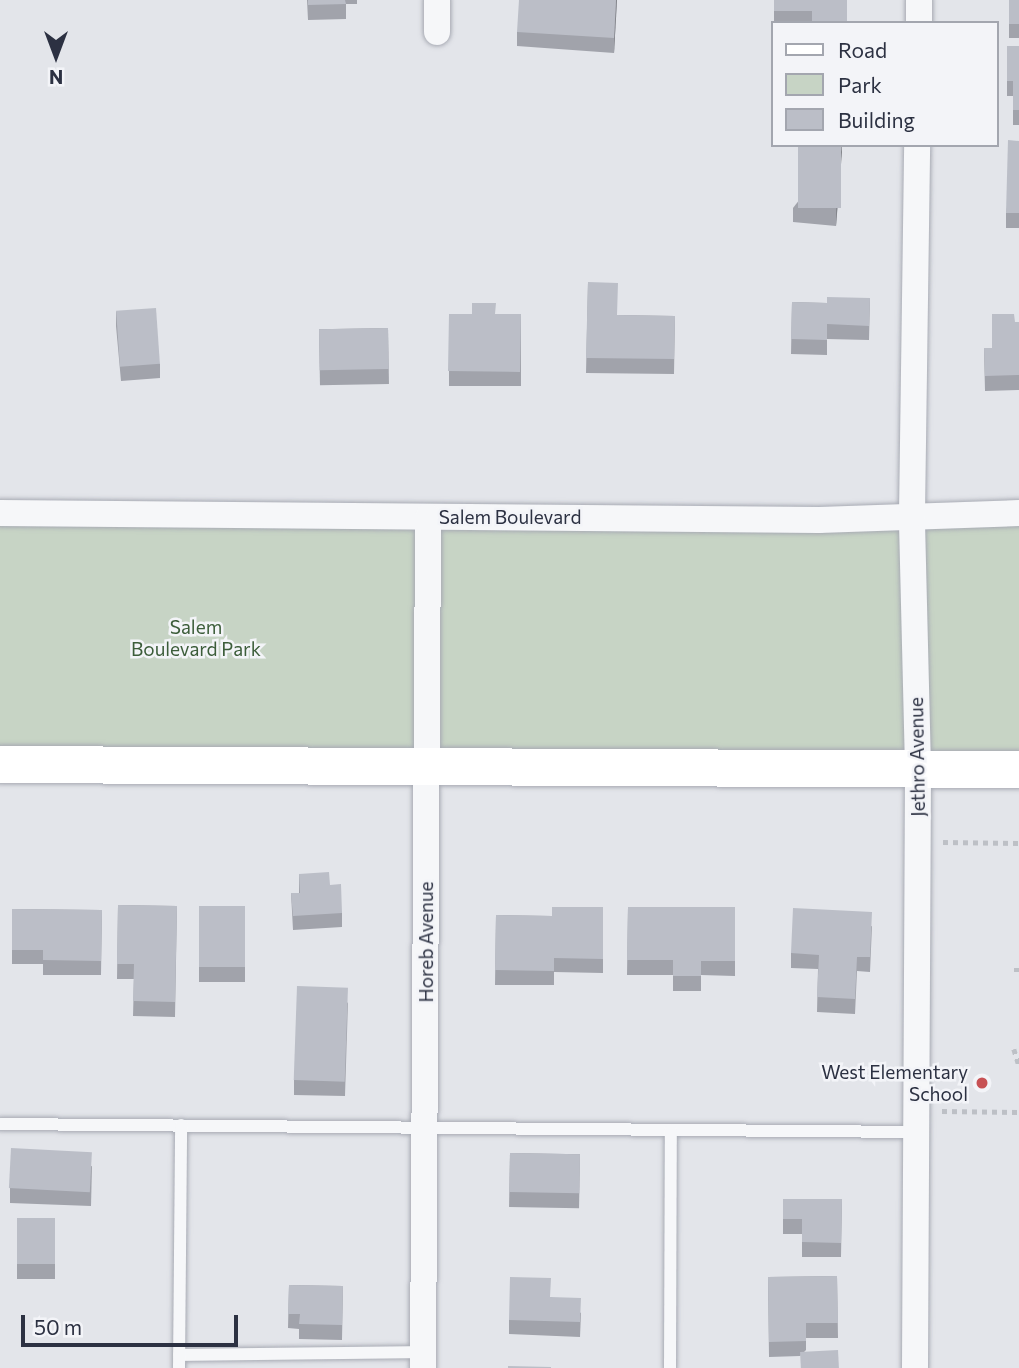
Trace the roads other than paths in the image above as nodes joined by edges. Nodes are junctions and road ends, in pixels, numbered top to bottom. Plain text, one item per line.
1 (437, 0) edge
2 (919, 0) edge
3 (919, 21) edge
4 (437, 32) dead end
5 (917, 147) edge
6 (0, 513) edge
7 (1019, 513) edge
8 (912, 514) junction
9 (428, 517) junction
10 (0, 764) edge
11 (426, 766) junction
12 (918, 768) junction
13 (1019, 769) edge
14 (916, 1121) junction
15 (0, 1124) edge
16 (181, 1125) junction
17 (425, 1128) junction
18 (671, 1130) junction
19 (423, 1360) edge
20 (179, 1362) edge
21 (670, 1368) edge
22 (915, 1368) edge

1 - 4 street
2 - 3 street
5 - 8 street, Jethro Avenue
6 - 9 street, Salem Boulevard
7 - 8 street, Salem Boulevard
8 - 9 street, Salem Boulevard
8 - 12 street, Jethro Avenue
9 - 11 street, Horeb Avenue
10 - 11 street
11 - 12 street
11 - 17 street, Horeb Avenue
12 - 13 street
12 - 14 street, Jethro Avenue
14 - 18 lane
14 - 22 street, Jethro Avenue
15 - 16 lane
16 - 17 lane
16 - 20 lane
17 - 18 lane
17 - 19 street, Horeb Avenue
18 - 21 lane
19 - 20 lane

